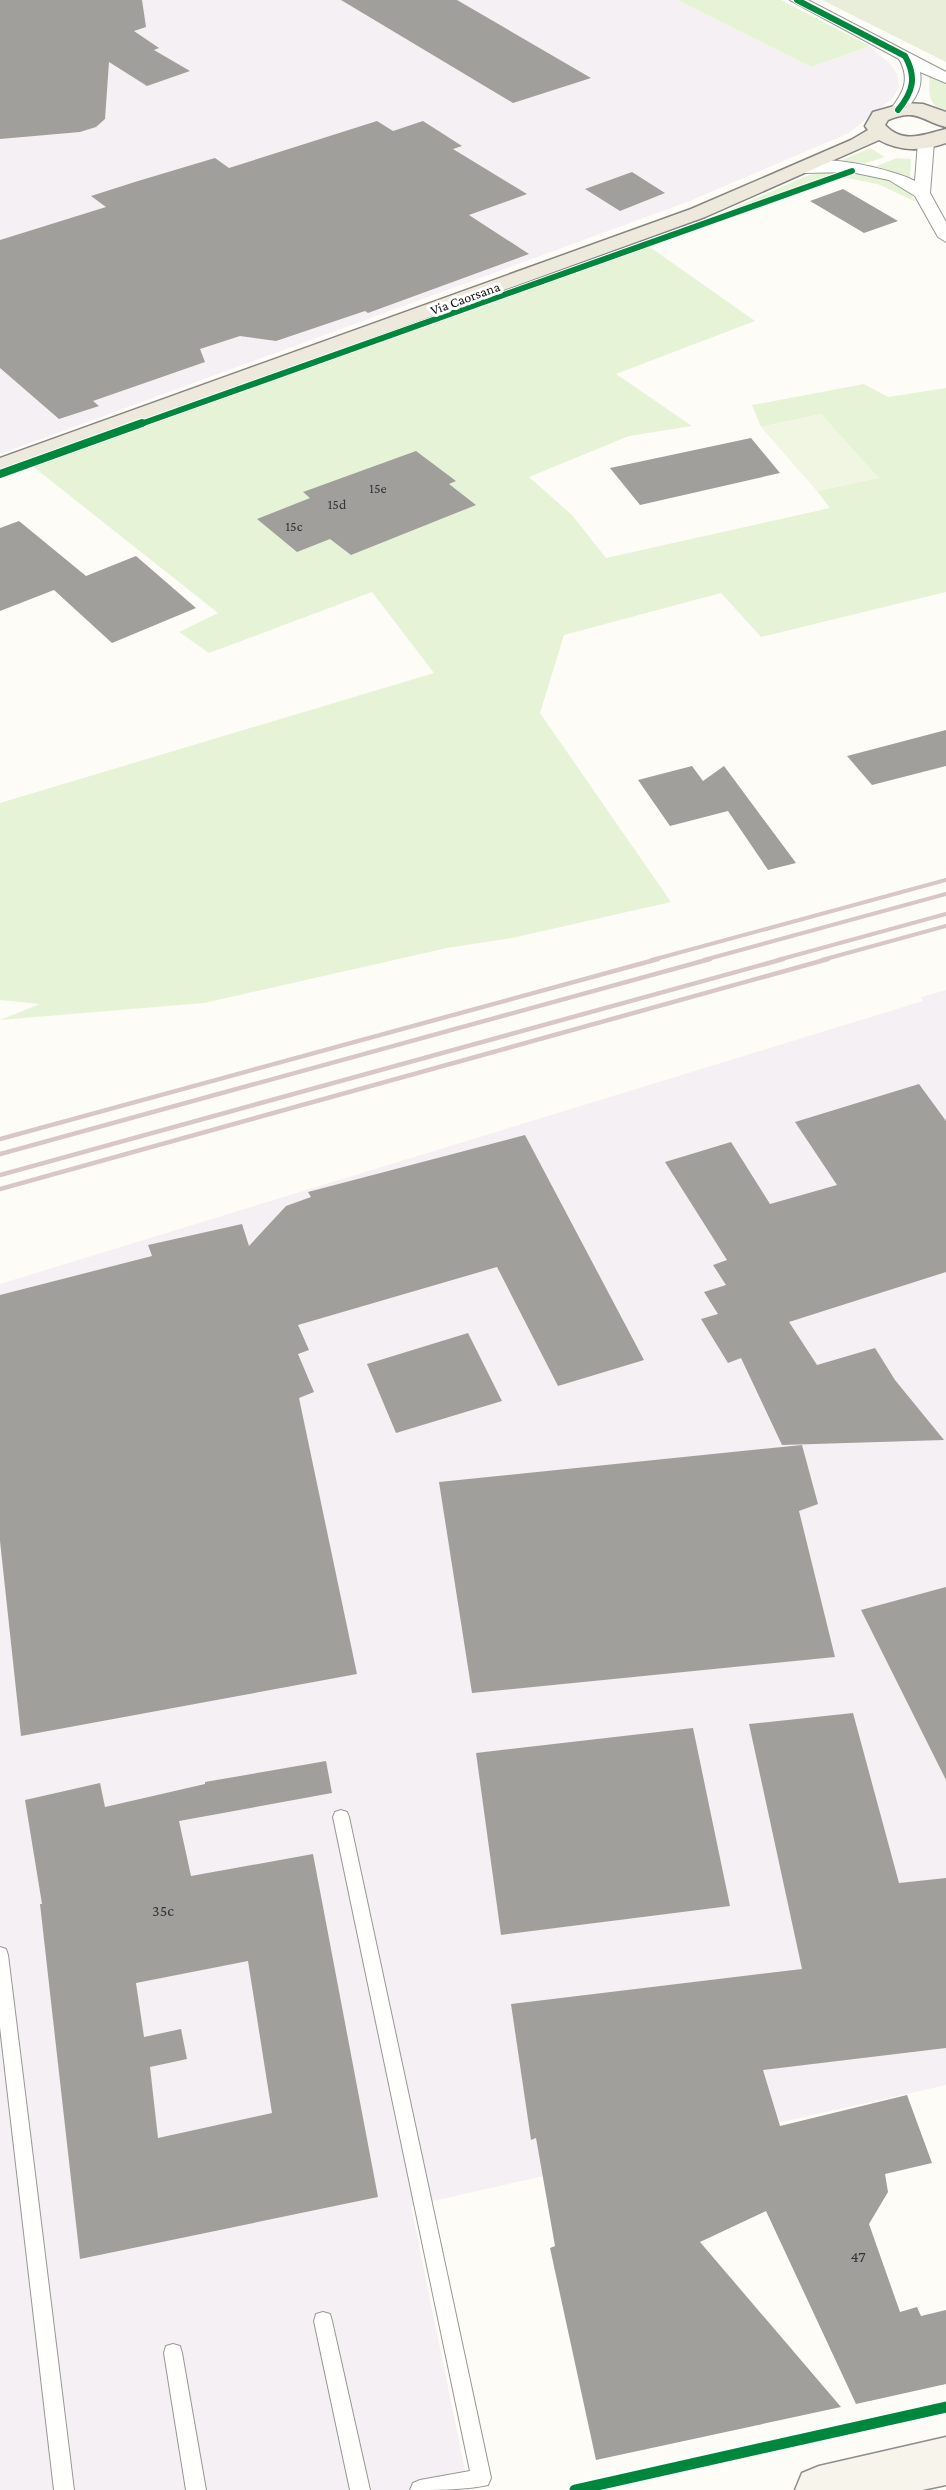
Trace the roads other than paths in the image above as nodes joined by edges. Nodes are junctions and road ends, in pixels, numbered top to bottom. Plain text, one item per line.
1 (796, 0) edge
2 (912, 62) junction
3 (946, 78) edge
4 (898, 110) junction
5 (943, 121) edge
6 (879, 132) junction
7 (919, 142) junction
8 (858, 144) junction
9 (804, 168) junction
10 (922, 193) junction
11 (946, 237) edge
12 (0, 466) edge
13 (341, 1817) dead end
14 (0, 1955) edge
15 (323, 2321) dead end
16 (173, 2353) dead end
17 (928, 2470) edge
18 (483, 2484) edge
19 (64, 2490) edge
20 (196, 2490) edge
21 (360, 2490) edge
22 (420, 2490) edge
23 (819, 2490) edge

1 - 2 street
2 - 3 street
2 - 4 street
2 - 5 street
4 - 5 main road
4 - 6 main road
5 - 7 main road
6 - 7 main road
6 - 8 main road
7 - 8 main road
7 - 10 street
8 - 9 main road, Via Caorsana
9 - 10 street
9 - 12 main road, Via Caorsana
10 - 11 street
13 - 18 lane
14 - 19 lane
15 - 21 lane
16 - 20 lane
17 - 23 main road
18 - 22 lane

